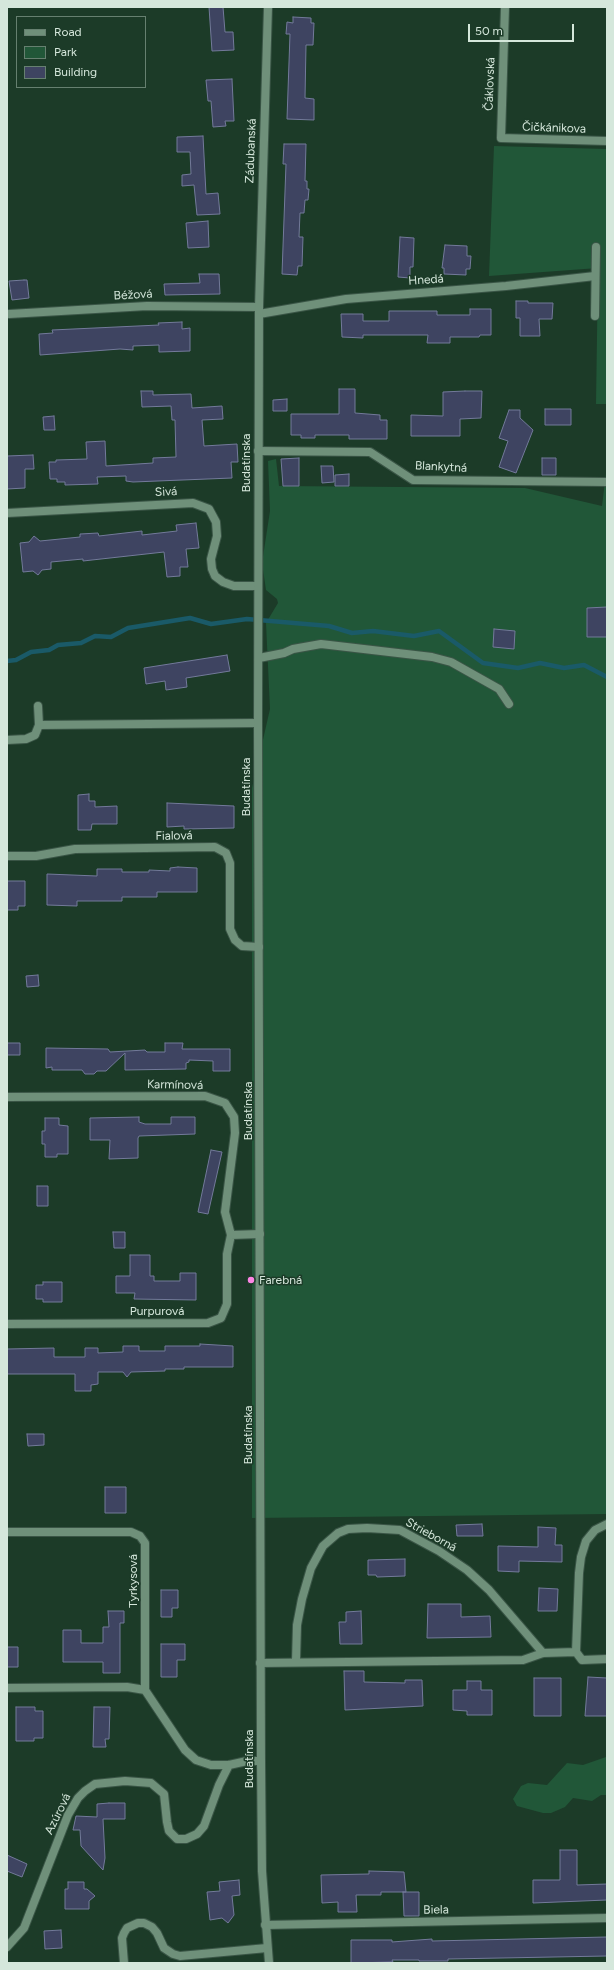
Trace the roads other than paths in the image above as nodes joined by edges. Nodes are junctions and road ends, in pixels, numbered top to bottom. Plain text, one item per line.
1 (268, 7) edge
2 (505, 7) edge
3 (501, 138) joint
4 (607, 141) edge
5 (596, 247) dead end
6 (595, 276) junction
7 (259, 297) joint
8 (259, 310) junction
9 (8, 315) edge
10 (595, 316) dead end
11 (258, 451) junction
12 (607, 482) edge
13 (7, 512) edge
14 (258, 586) junction
15 (258, 658) junction
16 (509, 704) dead end
17 (38, 706) dead end
18 (258, 723) junction
19 (39, 725) junction
20 (7, 740) edge
21 (7, 856) edge
22 (259, 947) junction
23 (7, 1097) edge
24 (260, 1234) junction
25 (231, 1235) junction
26 (7, 1324) edge
27 (607, 1524) edge
28 (7, 1532) edge
29 (576, 1652) junction
30 (543, 1653) junction
31 (607, 1659) edge
32 (296, 1661) junction
33 (260, 1663) junction
34 (7, 1688) edge
35 (146, 1690) junction
36 (261, 1761) junction
37 (229, 1766) junction
38 (607, 1918) edge
39 (265, 1925) junction
40 (7, 1947) edge
41 (267, 1948) junction
42 (124, 1963) edge
43 (269, 1963) edge

1 - 7 street, Zádubanská
2 - 3 street, Čáklovská
3 - 4 street, Čičkánikova
5 - 6 street
6 - 8 street, Hnedá
6 - 10 street
7 - 8 street, Budatínska
8 - 9 street, Béžová
8 - 11 street, Budatínska
11 - 12 street, Blankytná
11 - 14 street, Budatínska
13 - 14 street, Sivá
14 - 15 street, Budatínska
15 - 16 street
15 - 18 street, Budatínska
17 - 19 street
18 - 19 street
18 - 22 street, Budatínska
19 - 20 street
21 - 22 street, Fialová
22 - 24 street, Budatínska
23 - 25 street, Karmínová
24 - 25 street
24 - 33 street, Budatínska
25 - 26 street, Purpurová
27 - 29 street
28 - 35 street, Tyrkysová
29 - 30 street
29 - 31 street
30 - 32 street
30 - 32 street, Strieborná
32 - 33 street
33 - 36 street, Budatínska
34 - 35 street
35 - 37 street
36 - 37 street
36 - 39 street, Budatínska
37 - 40 street, Azúrová
38 - 39 street, Biela
39 - 41 street, Budatínska
41 - 42 street
41 - 43 street, Budatínska

